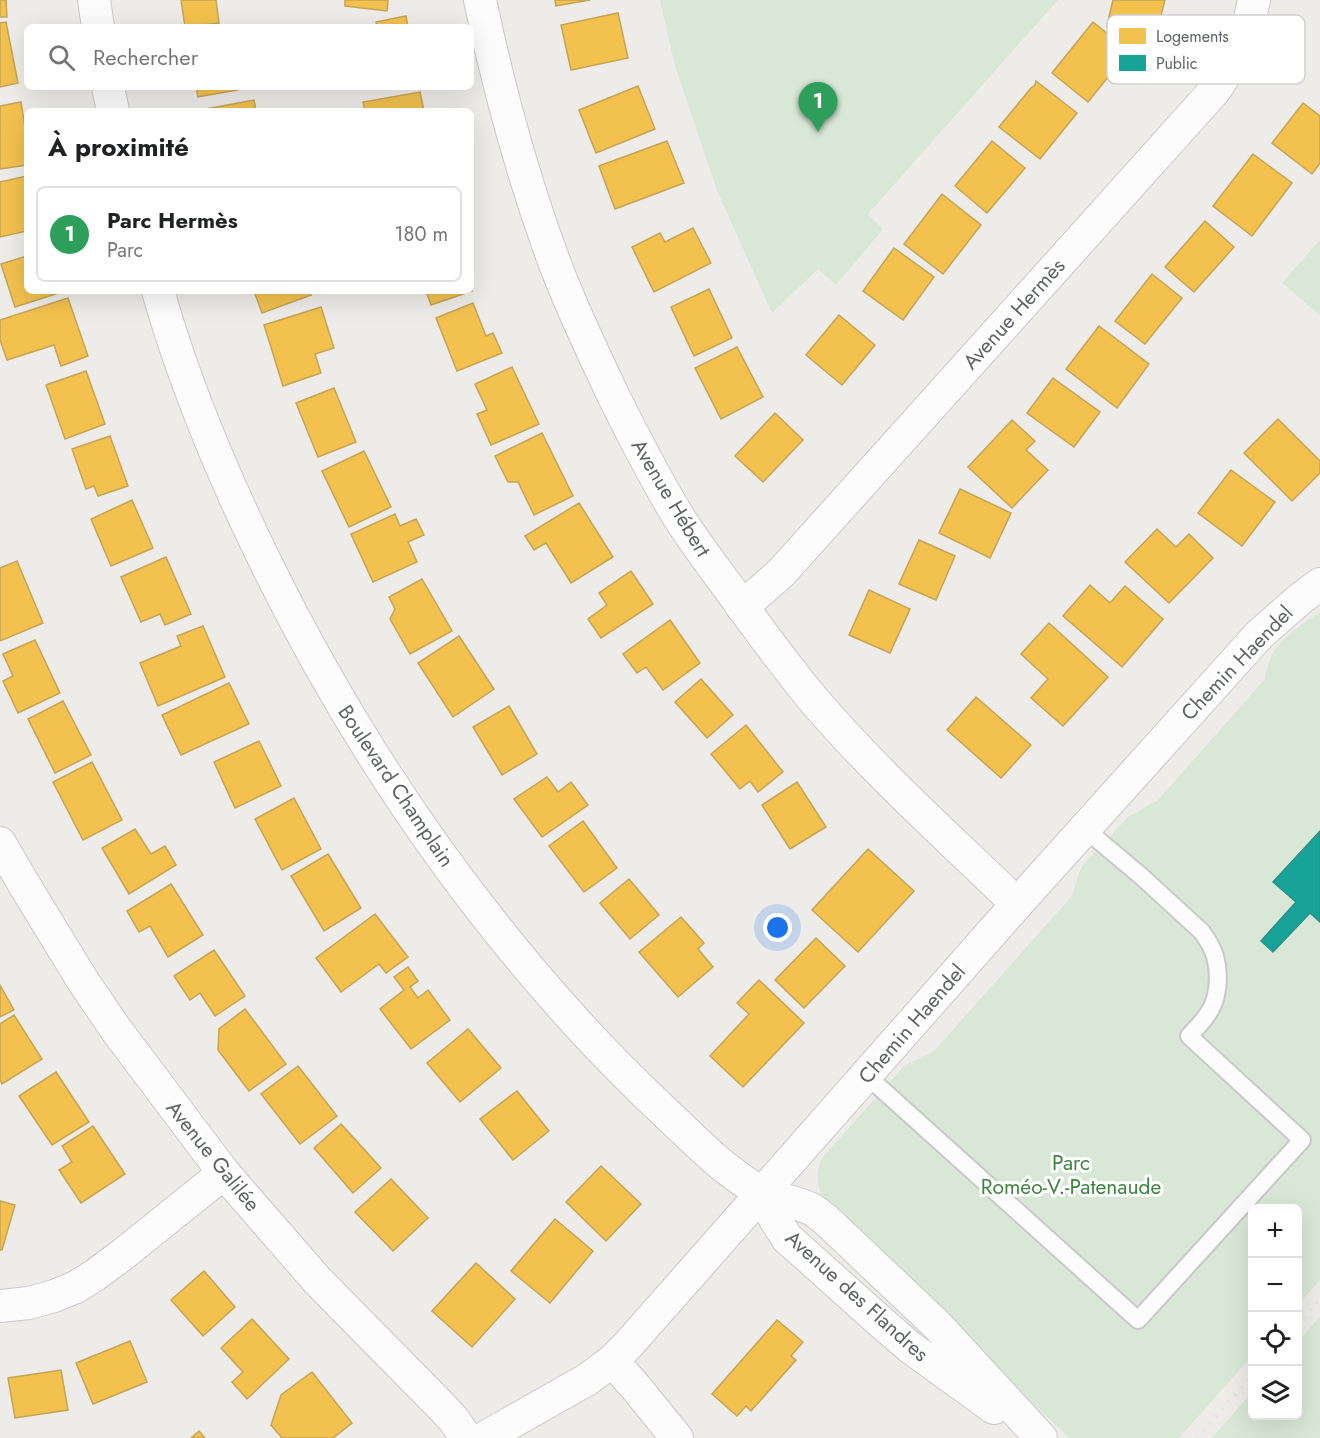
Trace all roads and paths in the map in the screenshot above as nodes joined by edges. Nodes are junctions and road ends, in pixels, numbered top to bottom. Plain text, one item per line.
1 (94, 0) edge
2 (480, 0) edge
3 (1254, 0) edge
4 (1251, 15) edge
5 (98, 24) edge
6 (1219, 84) edge
7 (109, 90) edge
8 (112, 108) edge
9 (159, 294) edge
10 (1320, 584) edge
11 (742, 607) junction
12 (1085, 828) junction
13 (0, 843) edge
14 (1017, 904) junction
15 (866, 1076) junction
16 (224, 1173) junction
17 (762, 1193) junction
18 (0, 1306) edge
19 (612, 1361) junction
20 (466, 1438) edge
21 (484, 1438) edge
22 (677, 1438) edge
23 (1035, 1438) edge
24 (1041, 1438) edge

1 - 5 street
2 - 11 street, Avenue Hébert
3 - 4 street, Avenue Hermès
6 - 11 street, Avenue Hermès
7 - 8 street
9 - 17 street, Boulevard Champlain
10 - 12 street, Chemin Haendel
11 - 14 street, Avenue Hébert
12 - 14 street, Chemin Haendel
12 - 15 lane
13 - 16 street, Avenue Galilée
14 - 15 street, Chemin Haendel
15 - 17 street, Chemin Haendel
16 - 18 street
16 - 20 street, Avenue Galilée
17 - 19 street, Chemin Haendel
17 - 23 street, Avenue des Flandres
17 - 24 street, Avenue des Flandres
19 - 21 street, Chemin Haendel
19 - 22 street

